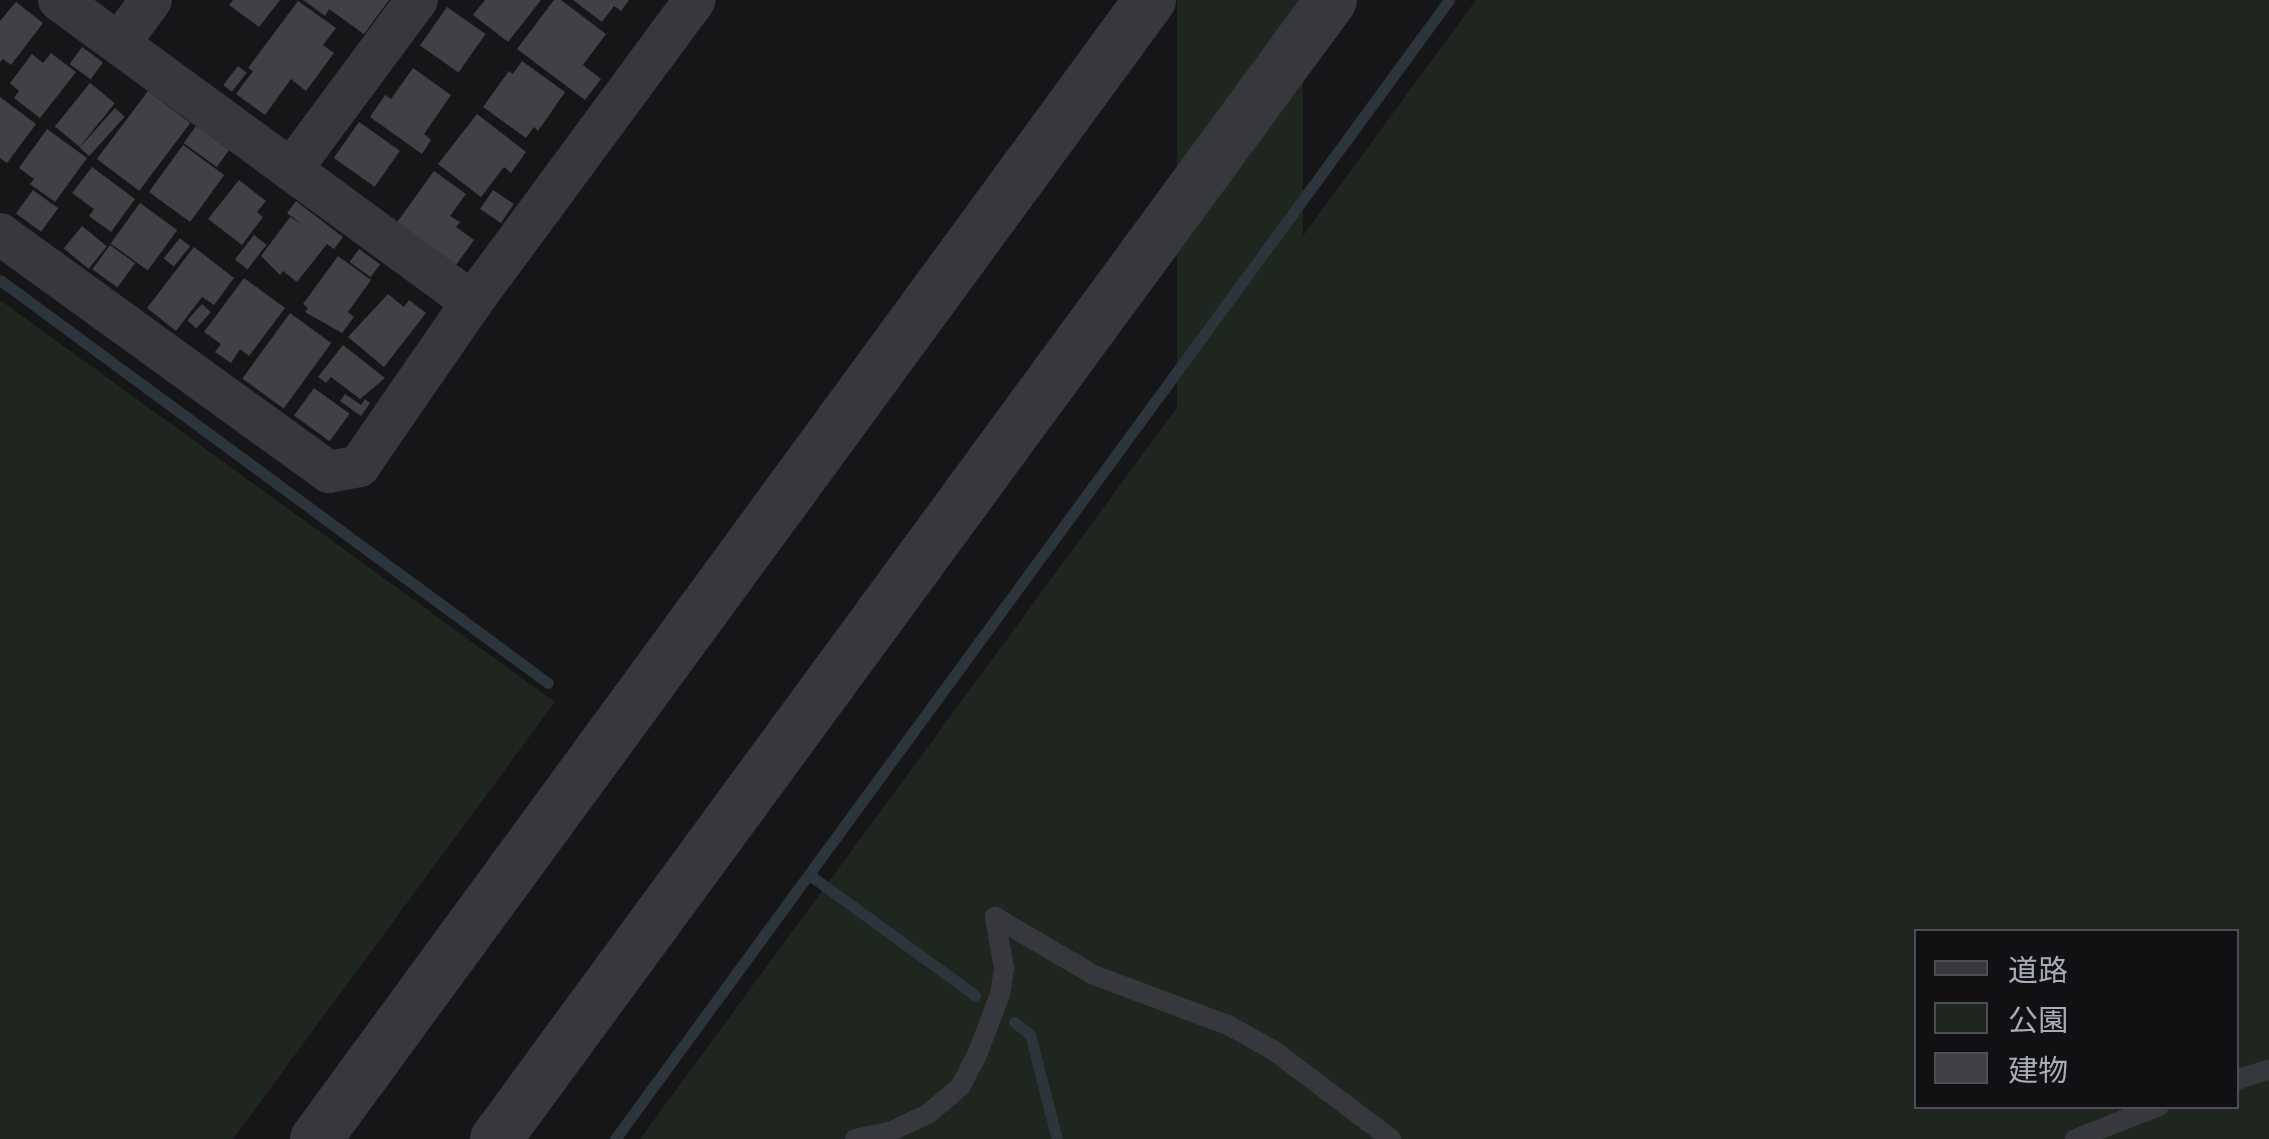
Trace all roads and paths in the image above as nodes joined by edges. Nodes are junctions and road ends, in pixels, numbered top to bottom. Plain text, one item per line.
1 (60, 0) edge
2 (151, 0) edge
3 (417, 0) edge
4 (695, 0) edge
5 (1150, 0) edge
6 (1331, 0) edge
7 (120, 42) junction
8 (291, 170) junction
9 (0, 234) edge
10 (472, 302) junction
11 (2269, 1069) edge
12 (2239, 1079) edge
13 (2151, 1109) edge
14 (316, 1139) edge
15 (496, 1139) edge
16 (855, 1139) edge
17 (1391, 1139) edge
18 (2075, 1139) edge

1 - 7 street
2 - 7 street
3 - 8 street
4 - 10 street
5 - 14 street
6 - 15 street
7 - 8 street
8 - 10 street
9 - 10 street
11 - 12 lane
13 - 18 lane
16 - 17 lane

